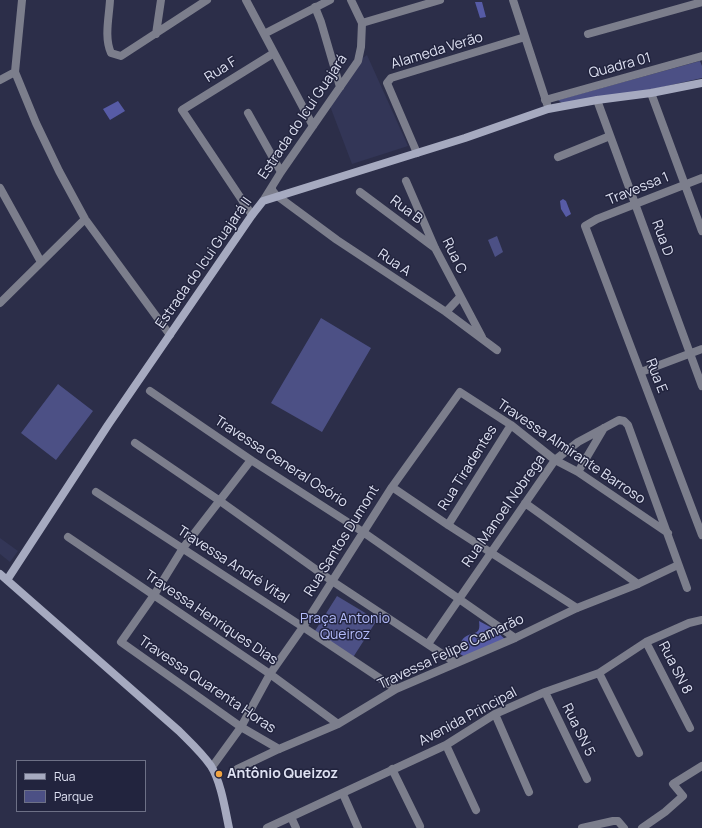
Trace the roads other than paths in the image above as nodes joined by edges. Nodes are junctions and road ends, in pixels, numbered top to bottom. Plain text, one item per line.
1 (22, 0) edge
2 (110, 0) edge
3 (161, 0) edge
4 (207, 0) edge
5 (246, 0) edge
6 (330, 0) edge
7 (351, 0) edge
8 (440, 0) edge
9 (513, 0) edge
10 (702, 2) edge
11 (315, 7) junction
12 (362, 23) junction
13 (156, 34) junction
14 (264, 34) junction
15 (588, 34) dead end
16 (525, 37) junction
17 (274, 53) junction
18 (702, 56) edge
19 (16, 72) junction
20 (0, 80) edge
21 (702, 83) edge
22 (340, 87) junction
23 (651, 93) junction
24 (546, 100) junction
25 (597, 100) junction
26 (548, 109) junction
27 (248, 113) dead end
28 (313, 126) junction
29 (610, 136) junction
30 (417, 153) junction
31 (558, 157) dead end
32 (281, 172) junction
33 (702, 178) edge
34 (406, 182) dead end
35 (685, 184) junction
36 (272, 187) junction
37 (0, 188) edge
38 (360, 192) dead end
39 (278, 196) junction
40 (3, 200) edge
41 (263, 201) junction
42 (636, 204) junction
43 (252, 215) junction
44 (85, 219) junction
45 (585, 226) joint
46 (702, 231) edge
47 (435, 248) junction
48 (41, 262) junction
49 (460, 297) junction
50 (0, 304) edge
51 (446, 312) junction
52 (170, 335) junction
53 (483, 340) junction
54 (702, 349) edge
55 (497, 350) dead end
56 (690, 353) junction
57 (641, 372) junction
58 (702, 386) edge
59 (150, 390) dead end
60 (460, 392) joint
61 (511, 425) junction
62 (605, 428) junction
63 (135, 443) dead end
64 (251, 460) junction
65 (555, 460) junction
66 (578, 472) junction
67 (392, 487) junction
68 (96, 492) dead end
69 (220, 501) junction
70 (525, 503) junction
71 (448, 525) junction
72 (363, 532) junction
73 (668, 534) junction
74 (702, 535) edge
75 (68, 537) dead end
76 (183, 548) junction
77 (491, 552) junction
78 (678, 565) junction
79 (2, 576) edge
80 (332, 581) junction
81 (638, 584) junction
82 (687, 588) dead end
83 (154, 595) junction
84 (459, 598) junction
85 (577, 608) junction
86 (702, 620) edge
87 (304, 627) junction
88 (515, 638) junction
89 (646, 642) junction
90 (428, 644) junction
91 (456, 663) junction
92 (599, 673) junction
93 (270, 674) junction
94 (396, 689) junction
95 (545, 692) junction
96 (495, 714) junction
97 (338, 724) junction
98 (241, 727) junction
99 (690, 728) dead end
100 (446, 745) junction
101 (279, 749) junction
102 (639, 754) dead end
103 (702, 766) edge
104 (212, 767) junction
105 (237, 769) dead end
106 (392, 769) junction
107 (588, 779) dead end
108 (529, 792) dead end
109 (343, 794) junction
110 (476, 810) dead end
111 (291, 817) junction
112 (420, 826) dead end
113 (229, 828) edge
114 (267, 828) edge
115 (296, 828) edge
116 (358, 828) edge
117 (582, 828) edge
118 (624, 828) edge
119 (642, 828) edge

1 - 19 street
2 - 13 street
3 - 13 street
4 - 13 street
5 - 14 street
6 - 11 street
7 - 12 street
8 - 12 street
9 - 16 street
10 - 15 street
11 - 14 street
11 - 22 street
12 - 22 street, Estrada do Icuí Guajará
14 - 17 street
16 - 24 street
16 - 30 street, Alameda Verão
17 - 28 street
17 - 43 street, Rua F
18 - 24 street, Quadra 01
19 - 20 street
19 - 44 street
21 - 23 main road, Estrada do Icui Guajará II
22 - 28 street, Estrada do Icuí Guajará
23 - 25 main road, Estrada do Icui Guajará II
23 - 35 street
24 - 26 street
25 - 26 main road, Estrada do Icui Guajará II
25 - 29 street, Rua D
26 - 30 main road, Estrada do Icui Guajará II
27 - 32 street
28 - 32 street, Estrada do Icuí Guajará
29 - 31 street
29 - 42 street, Rua D
30 - 39 main road, Estrada do Icui Guajará II
32 - 36 street, Estrada do Icuí Guajará
33 - 35 street, Travessa 1
34 - 47 street, Rua C
35 - 42 street, Travessa 1
35 - 46 street
36 - 39 street, Rua A
36 - 41 street, Estrada do Icuí Guajará
37 - 40 street
38 - 47 street, Rua B
39 - 41 main road, Estrada do Icui Guajará II
39 - 51 street, Rua A
40 - 48 street
41 - 43 main road, Estrada do Icui Guajará II
42 - 45 street, Travessa 1
42 - 56 street, Rua D
43 - 52 main road, Estrada do Icui Guajará II
44 - 48 street
44 - 52 street
45 - 57 street, Rua E
47 - 49 street, Rua C
48 - 50 street
49 - 51 street
49 - 53 street, Rua C
51 - 53 street, Rua A
52 - 79 main road, Estrada do Icui Guajará II
53 - 55 street, Rua A
54 - 56 street
56 - 57 street
56 - 58 street, Rua D
57 - 74 street, Rua E
59 - 64 street, Travessa General Osório
60 - 61 street, Travessa Almirante Barroso
60 - 67 street, Rua Santos Dumont
61 - 65 street, Travessa Almirante Barroso
61 - 71 street, Rua Tiradentes
62 - 65 street, Rua Manoel Nobrega
62 - 66 street
62 - 73 street, Rua Manoel Nobrega
63 - 69 street
64 - 69 street
64 - 72 street, Travessa General Osório
65 - 66 street, Travessa Almirante Barroso
65 - 70 street, Rua Manoel Nobrega
66 - 73 street, Travessa Almirante Barroso
67 - 71 street
67 - 72 street, Rua Santos Dumont
68 - 76 street, Travessa André Vital
69 - 76 street
69 - 80 street
70 - 77 street, Rua Manoel Nobrega
70 - 81 street
71 - 77 street
72 - 80 street, Rua Santos Dumont
72 - 84 street, Travessa General Osório
73 - 78 street
75 - 83 street, Travessa Henriques Dias
76 - 83 street
76 - 87 street, Travessa André Vital
77 - 84 street, Rua Manoel Nobrega
77 - 85 street
78 - 81 street, Travessa Felipe Camarão
78 - 82 street
79 - 104 main road
80 - 87 street, Rua Santos Dumont
80 - 90 street
81 - 85 street, Travessa Felipe Camarão
83 - 93 street, Travessa Henriques Dias
83 - 98 street, Travessa Quarenta Horas
84 - 88 street, Travessa General Osório
84 - 90 street, Rua Manoel Nobrega
85 - 88 street, Travessa Felipe Camarão
86 - 89 street, Avenida Principal
87 - 93 street, Rua Santos Dumont
87 - 94 street, Travessa André Vital
88 - 91 street, Travessa Felipe Camarão
89 - 92 street, Avenida Principal
89 - 99 street, Rua SN 8
90 - 91 street
91 - 94 street, Travessa Felipe Camarão
92 - 95 street, Avenida Principal
92 - 102 street
93 - 97 street, Travessa Henriques Dias
93 - 98 street, Rua Santos Dumont
94 - 97 street, Travessa Felipe Camarão
95 - 96 street, Avenida Principal
95 - 107 street, Rua SN 5
96 - 100 street, Avenida Principal
96 - 108 street
97 - 101 street, Travessa Felipe Camarão
98 - 101 street, Travessa Quarenta Horas
98 - 104 street, Rua Santos Dumont
100 - 106 street, Avenida Principal
100 - 110 street
101 - 105 street, Travessa Felipe Camarão
103 - 119 street
104 - 113 main road
106 - 109 street, Avenida Principal
106 - 112 street
109 - 111 street, Avenida Principal
109 - 116 street
111 - 114 street, Avenida Principal
111 - 115 street
117 - 118 street

